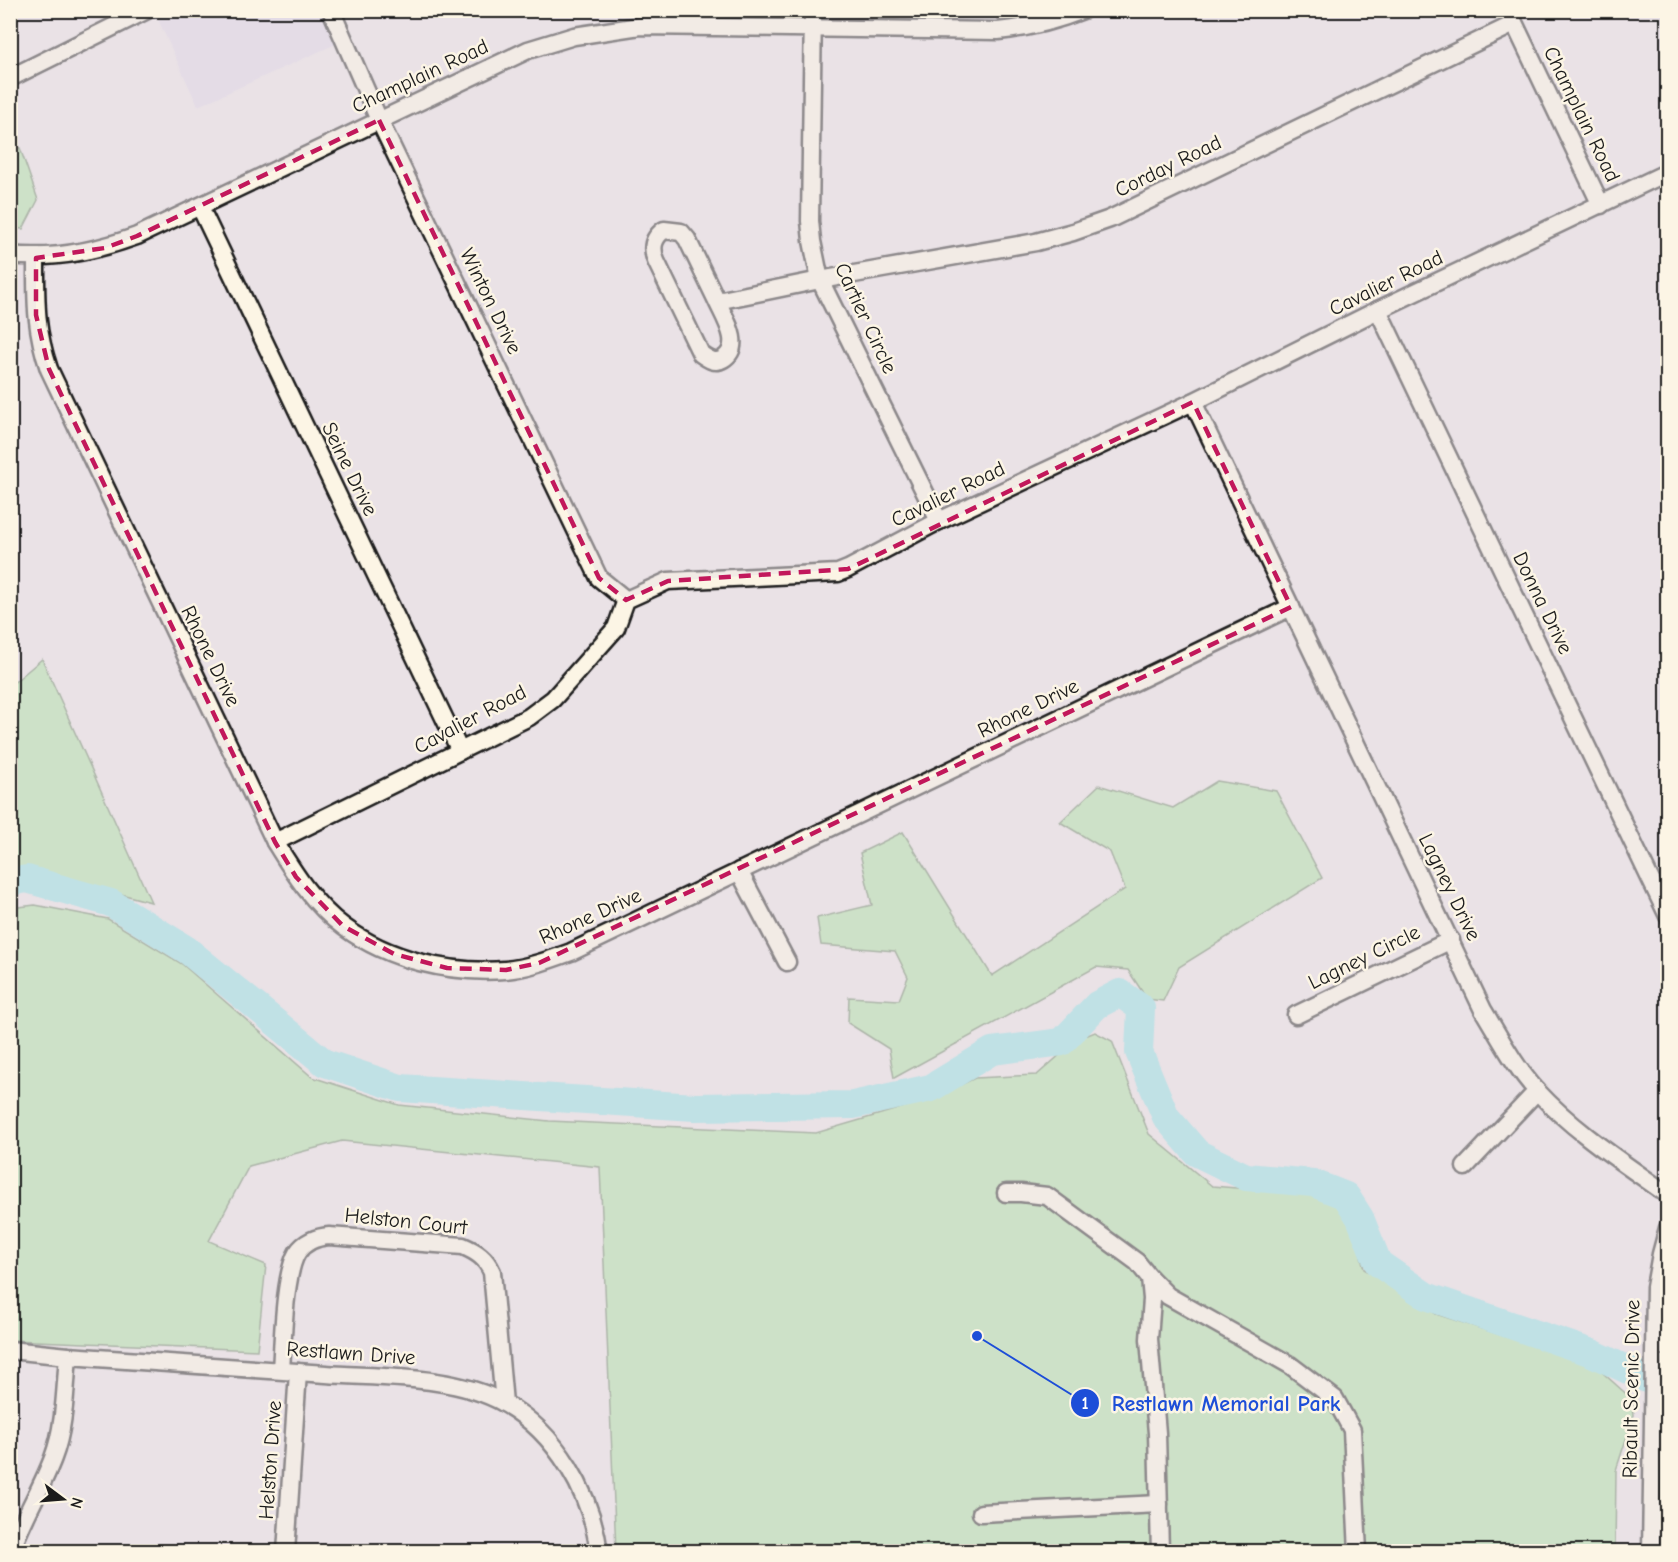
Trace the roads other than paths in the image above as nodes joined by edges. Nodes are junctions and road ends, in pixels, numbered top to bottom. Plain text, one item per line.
1 (147, 10) edge
2 (331, 10) edge
3 (813, 10) edge
4 (1083, 10) edge
5 (1511, 17) edge
6 (813, 28) junction
7 (10, 78) edge
8 (379, 120) junction
9 (1668, 172) edge
10 (1601, 205) junction
11 (200, 207) junction
12 (10, 255) edge
13 (36, 258) junction
14 (820, 280) junction
15 (717, 301) junction
16 (1378, 310) junction
17 (1193, 402) junction
18 (939, 521) junction
19 (626, 600) junction
20 (1291, 607) junction
21 (460, 751) junction
22 (275, 842) junction
23 (740, 871) junction
24 (1668, 916) edge
25 (1451, 940) junction
26 (787, 962) dead end
27 (1296, 1015) dead end
28 (1537, 1091) junction
29 (1465, 1167) dead end
30 (1006, 1193) dead end
31 (1668, 1194) edge
32 (1668, 1228) edge
33 (1150, 1278) junction
34 (10, 1350) edge
35 (68, 1356) junction
36 (281, 1370) junction
37 (298, 1372) junction
38 (504, 1403) junction
39 (1159, 1504) junction
40 (981, 1513) dead end
41 (11, 1551) edge
42 (286, 1551) edge
43 (599, 1551) edge
44 (1160, 1551) edge
45 (1358, 1551) edge
46 (1651, 1551) edge

1 - 7 street
2 - 8 street, Winton Drive
3 - 6 street, Cartier Circle
4 - 6 street, Champlain Road
5 - 10 street, Champlain Road
5 - 14 street, Corday Road
6 - 8 street, Champlain Road
6 - 14 street, Cartier Circle
8 - 11 street, Champlain Road
8 - 19 street, Winton Drive
9 - 10 street, Cavalier Road
10 - 16 street, Cavalier Road
11 - 13 street, Champlain Road
11 - 21 street, Seine Drive
12 - 13 street, Champlain Road
13 - 22 street, Rhone Drive
14 - 15 street, Corday Road
14 - 18 street, Cartier Circle
15 - 15 street
16 - 17 street, Cavalier Road
16 - 24 street, Donna Drive
17 - 18 street, Cavalier Road
17 - 20 street, Lagney Drive
18 - 19 street, Cavalier Road
19 - 21 street, Cavalier Road
20 - 23 street, Rhone Drive
20 - 25 street, Lagney Drive
21 - 22 street, Cavalier Road
22 - 23 street, Rhone Drive
23 - 26 street
25 - 27 street, Lagney Circle
25 - 28 street, Lagney Drive
28 - 29 street
28 - 31 street, Lagney Drive
30 - 33 street
32 - 46 street, Ribault Scenic Drive
33 - 39 street
33 - 45 street
34 - 35 street, Restlawn Drive
35 - 36 street, Restlawn Drive
35 - 41 street
36 - 37 street, Restlawn Drive
36 - 38 street, Helston Court
37 - 38 street, Restlawn Drive
37 - 42 street, Helston Drive
38 - 43 street, Restlawn Drive
39 - 40 street
39 - 44 street

